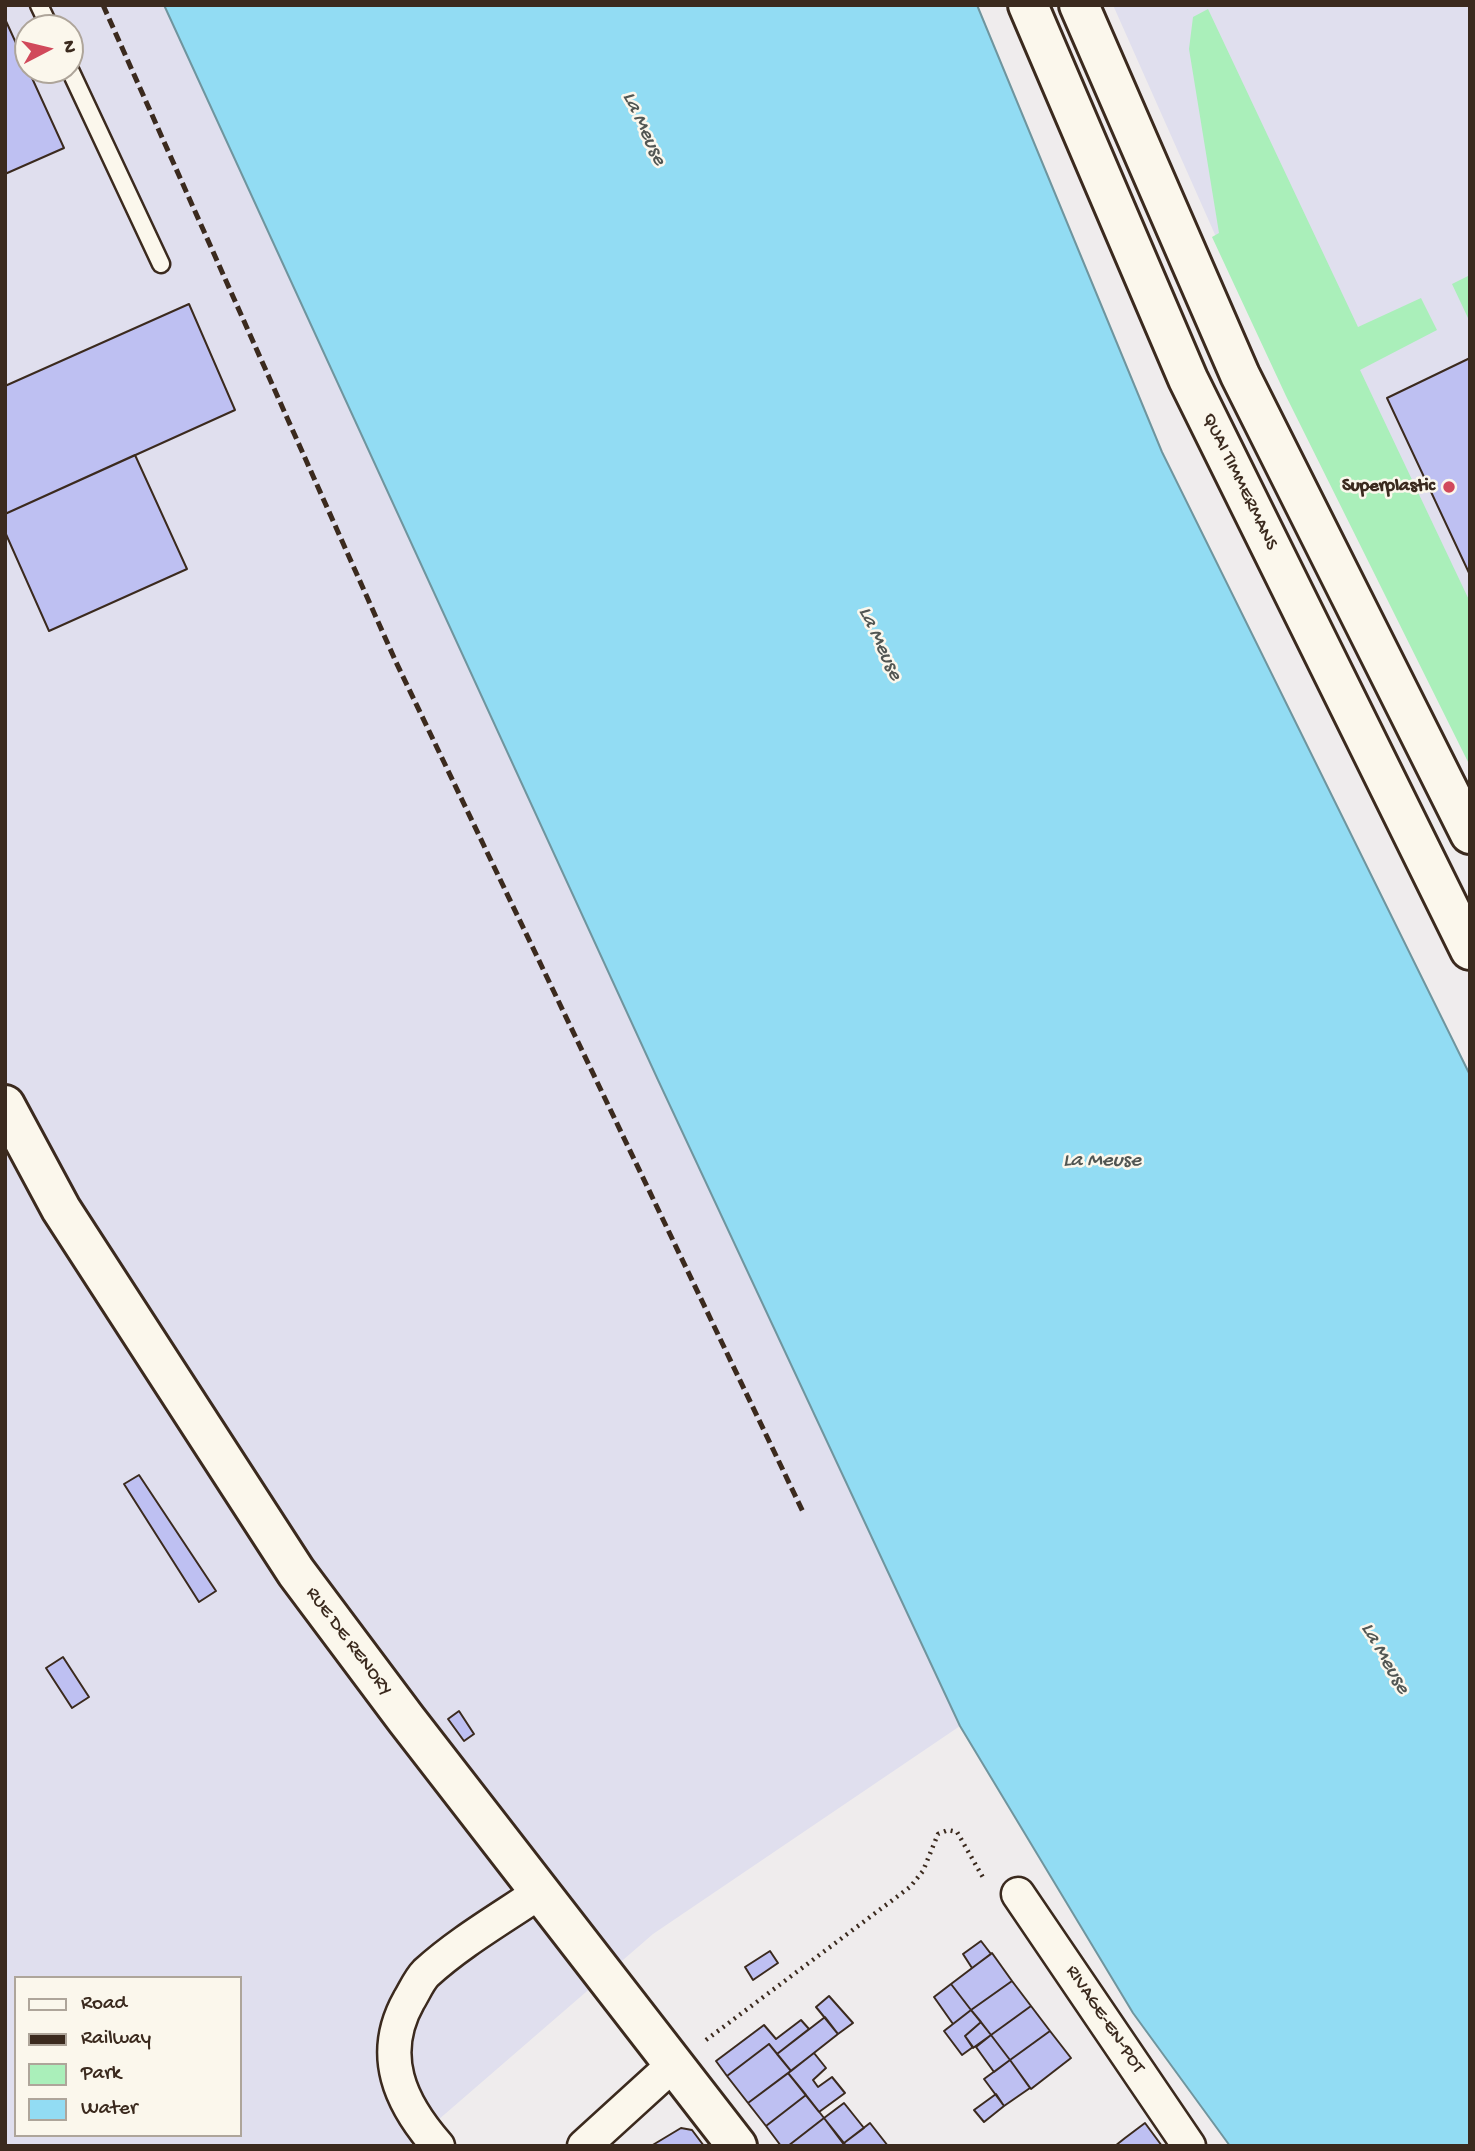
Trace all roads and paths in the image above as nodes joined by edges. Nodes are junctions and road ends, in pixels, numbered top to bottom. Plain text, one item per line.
1 (1028, 5) edge
2 (1079, 5) edge
3 (77, 84) edge
4 (161, 264) dead end
5 (1470, 834) edge
6 (1470, 950) edge
7 (5, 1105) edge
8 (540, 1892) junction
9 (1018, 1894) joint
10 (674, 2064) junction
11 (438, 2146) edge
12 (584, 2146) edge
13 (737, 2146) edge
14 (1189, 2146) edge

1 - 6 main road, QUAI TIMMERMANS
2 - 5 main road
3 - 4 lane
7 - 8 main road, RUE DE RENORY
8 - 10 main road, RUE DE RENORY
8 - 11 street
9 - 10 path
9 - 14 street, RIVAGE-EN-POT
10 - 12 street
10 - 13 main road, RUE DE RENORY

